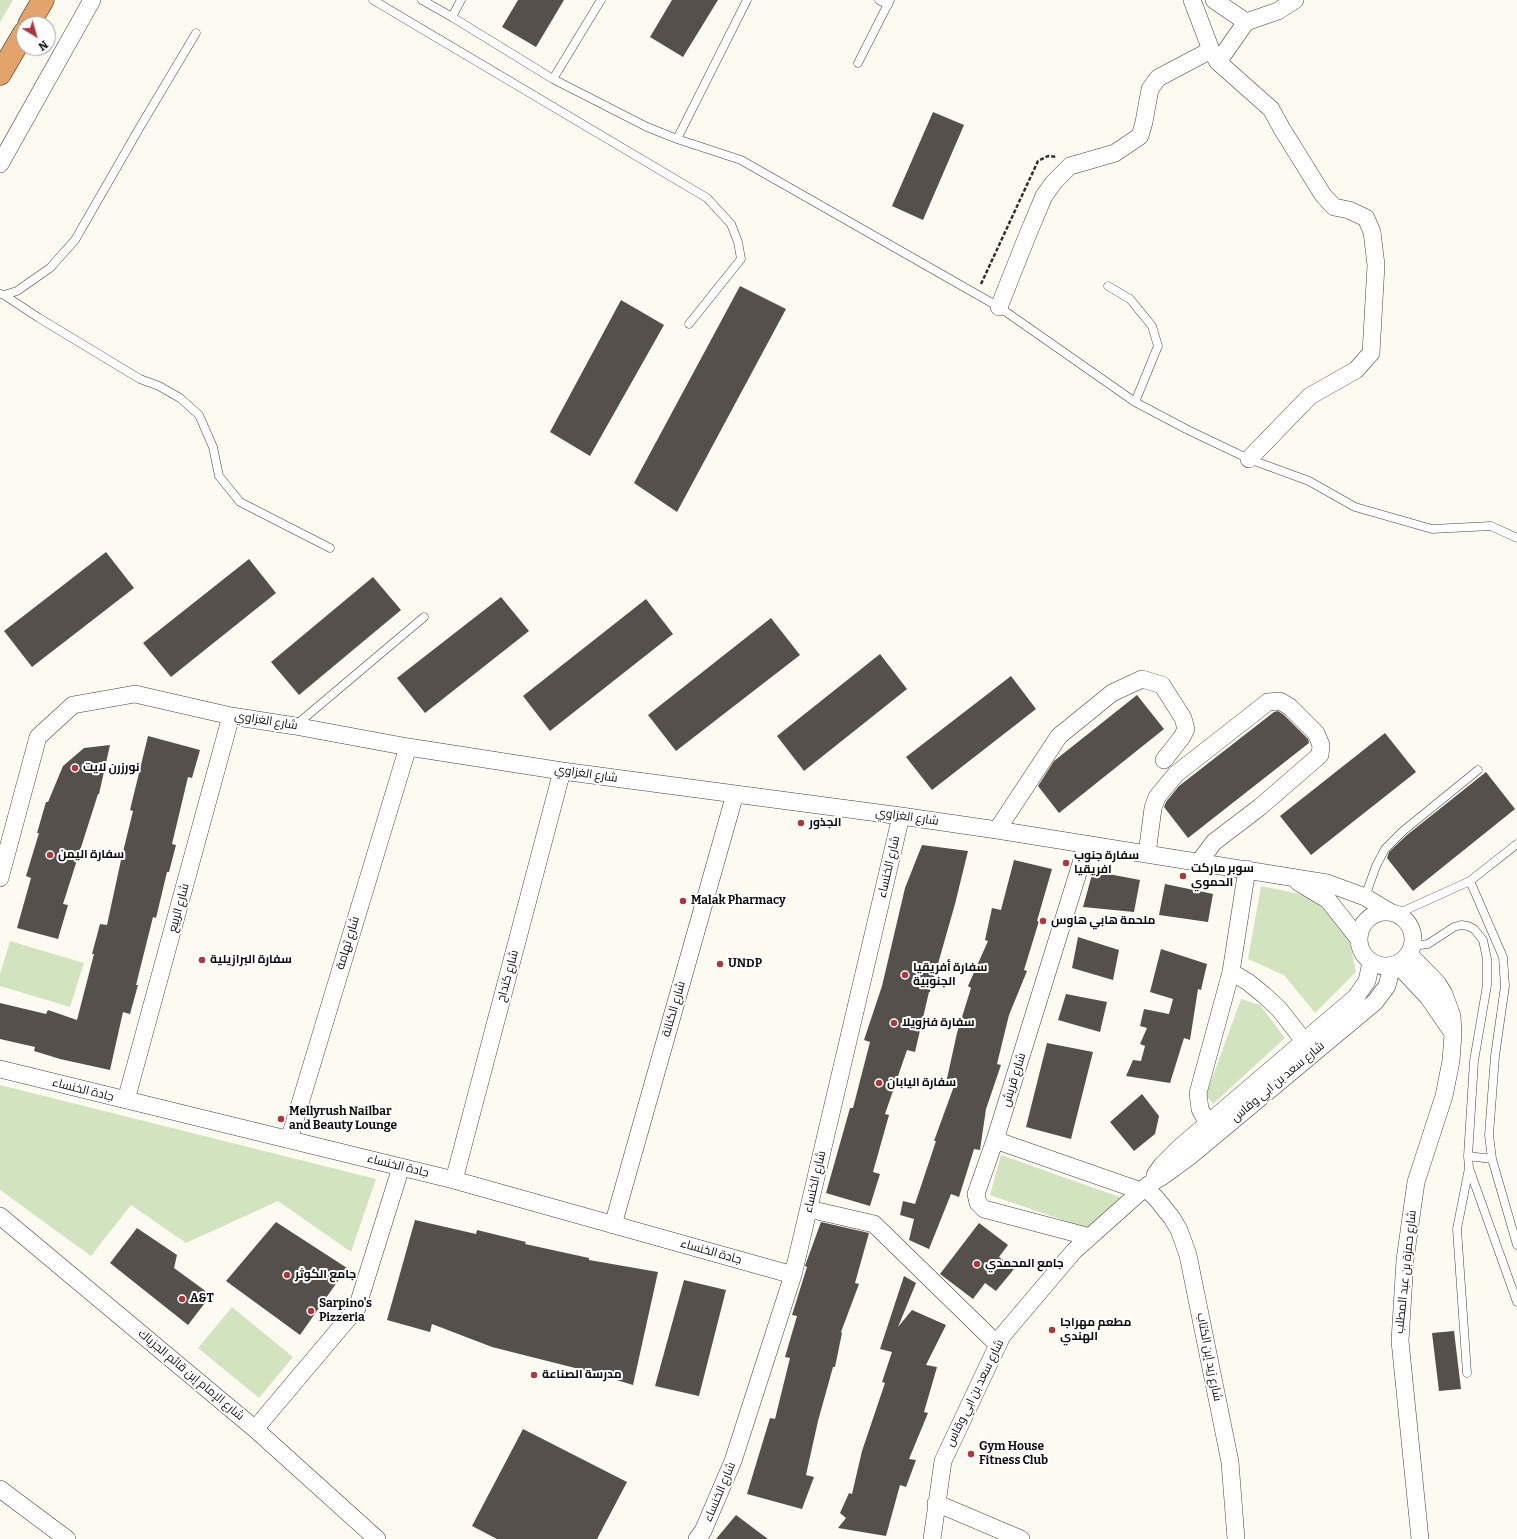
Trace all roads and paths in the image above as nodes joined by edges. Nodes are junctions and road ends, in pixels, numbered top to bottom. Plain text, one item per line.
1 (43, 0) edge
2 (92, 0) edge
3 (373, 0) edge
4 (422, 0) edge
5 (461, 0) edge
6 (601, 0) edge
7 (747, 0) edge
8 (879, 0) edge
9 (1192, 0) edge
10 (1214, 0) edge
11 (1295, 0) edge
12 (889, 2) edge
13 (34, 16) edge
14 (452, 17) junction
15 (1246, 22) junction
16 (196, 33) dead end
17 (16, 47) edge
18 (1214, 56) junction
19 (858, 63) dead end
20 (0, 74) edge
21 (553, 79) junction
22 (678, 139) junction
23 (0, 164) edge
24 (1070, 166) junction
25 (1108, 286) dead end
26 (2, 294) edge
27 (976, 295) junction
28 (999, 307) junction
29 (689, 324) dead end
30 (1135, 402) junction
31 (1249, 459) junction
32 (1517, 538) edge
33 (330, 548) dead end
34 (424, 617) dead end
35 (231, 716) junction
36 (295, 726) junction
37 (408, 747) junction
38 (1164, 760) dead end
39 (1478, 770) dead end
40 (562, 771) junction
41 (735, 794) junction
42 (901, 816) junction
43 (997, 830) junction
44 (1087, 844) junction
45 (1517, 844) edge
46 (1147, 854) junction
47 (1199, 862) junction
48 (1247, 869) junction
49 (0, 878) edge
50 (1293, 878) junction
51 (1470, 882) junction
52 (1365, 897) junction
53 (1393, 913) junction
54 (1358, 938) junction
55 (1403, 957) junction
56 (1371, 962) junction
57 (1231, 972) junction
58 (1304, 1041) junction
59 (0, 1069) edge
60 (126, 1100) junction
61 (1208, 1124) junction
62 (289, 1140) junction
63 (995, 1140) junction
64 (1468, 1156) junction
65 (1492, 1160) junction
66 (401, 1167) junction
67 (1469, 1168) junction
68 (454, 1180) junction
69 (1145, 1188) junction
70 (809, 1209) junction
71 (0, 1216) edge
72 (613, 1225) junction
73 (1090, 1237) junction
74 (1517, 1245) edge
75 (793, 1275) junction
76 (1517, 1302) edge
77 (998, 1345) junction
78 (1467, 1373) dead end
79 (255, 1429) junction
80 (0, 1489) edge
81 (936, 1503) junction
82 (67, 1539) edge
83 (377, 1539) edge
84 (697, 1539) edge
85 (932, 1539) edge
86 (1021, 1539) edge
87 (1236, 1539) edge
88 (1420, 1539) edge

1 - 13 highway
2 - 23 street
3 - 29 lane
4 - 14 lane
5 - 14 lane
6 - 21 lane
7 - 22 lane
8 - 12 lane
9 - 18 street
10 - 15 street
11 - 15 street
12 - 19 lane
14 - 21 lane
15 - 18 street
16 - 26 lane
17 - 20 highway
18 - 24 street
18 - 31 street
21 - 22 lane
22 - 27 lane
24 - 27 path
24 - 28 street
25 - 30 lane
26 - 33 lane
27 - 28 lane
28 - 30 lane
30 - 31 lane
31 - 32 lane
34 - 36 lane
35 - 36 street, شارع الغزاوي
35 - 49 street, شارع الغزاوي
35 - 60 street, شارع الربيع
36 - 37 street, شارع الغزاوي
37 - 40 street, شارع الغزاوي
37 - 62 street, شارع تهامة
38 - 43 street
39 - 52 lane
40 - 41 street, شارع الغزاوي
40 - 68 street, شارع كنداح
41 - 42 street, شارع الغزاوي
41 - 72 street, شارع الكنانة
42 - 43 street, شارع الغزاوي
42 - 70 street, شارع الخنساء
43 - 44 street, شارع الغزاوي
44 - 46 street, شارع الغزاوي
44 - 63 street, شارع قريش
45 - 51 lane
46 - 47 street, شارع الغزاوي
46 - 47 street
47 - 48 street, شارع الغزاوي
48 - 50 street, شارع الغزاوي
48 - 57 street
50 - 52 street, شارع الغزاوي
50 - 54 street, شارع الغزاوي
51 - 53 lane
51 - 65 lane
52 - 53 street, شارع الغزاوي
53 - 54 street
53 - 55 street
54 - 56 street
55 - 56 street
55 - 64 lane
55 - 69 street, شارع سعد بن ابي وقاس
55 - 88 street, شارع حمزة بن عبد المطلب
56 - 58 street, شارع سعد بن ابي وقاس
57 - 58 street
57 - 61 street
58 - 61 street, شارع سعد بن ابي وقاس
59 - 60 street, جادة الخنساء
60 - 62 street, جادة الخنساء
61 - 69 street, شارع سعد بن ابي وقاس
62 - 66 street, جادة الخنساء
63 - 69 street
63 - 73 street, شارع قريش
64 - 65 lane
64 - 67 lane
65 - 74 lane
66 - 68 street, جادة الخنساء
66 - 79 street
67 - 76 lane
67 - 78 lane
68 - 72 street, جادة الخنساء
69 - 73 street, شارع سعد بن ابي وقاس
69 - 87 street, شارع زيد إبن الكتاب
70 - 75 street, شارع الخنساء
70 - 77 street
71 - 79 street, شارع الإمام إبن قائم الجزياك
72 - 75 street, جادة الخنساء
73 - 77 street, شارع سعد بن ابي وقاس
75 - 84 street, شارع الخنساء
77 - 81 street, شارع سعد بن ابي وقاس
79 - 83 street, شارع الإمام إبن قائم الجزياك
80 - 82 street
81 - 85 street, شارع سعد بن ابي وقاس
81 - 86 street

